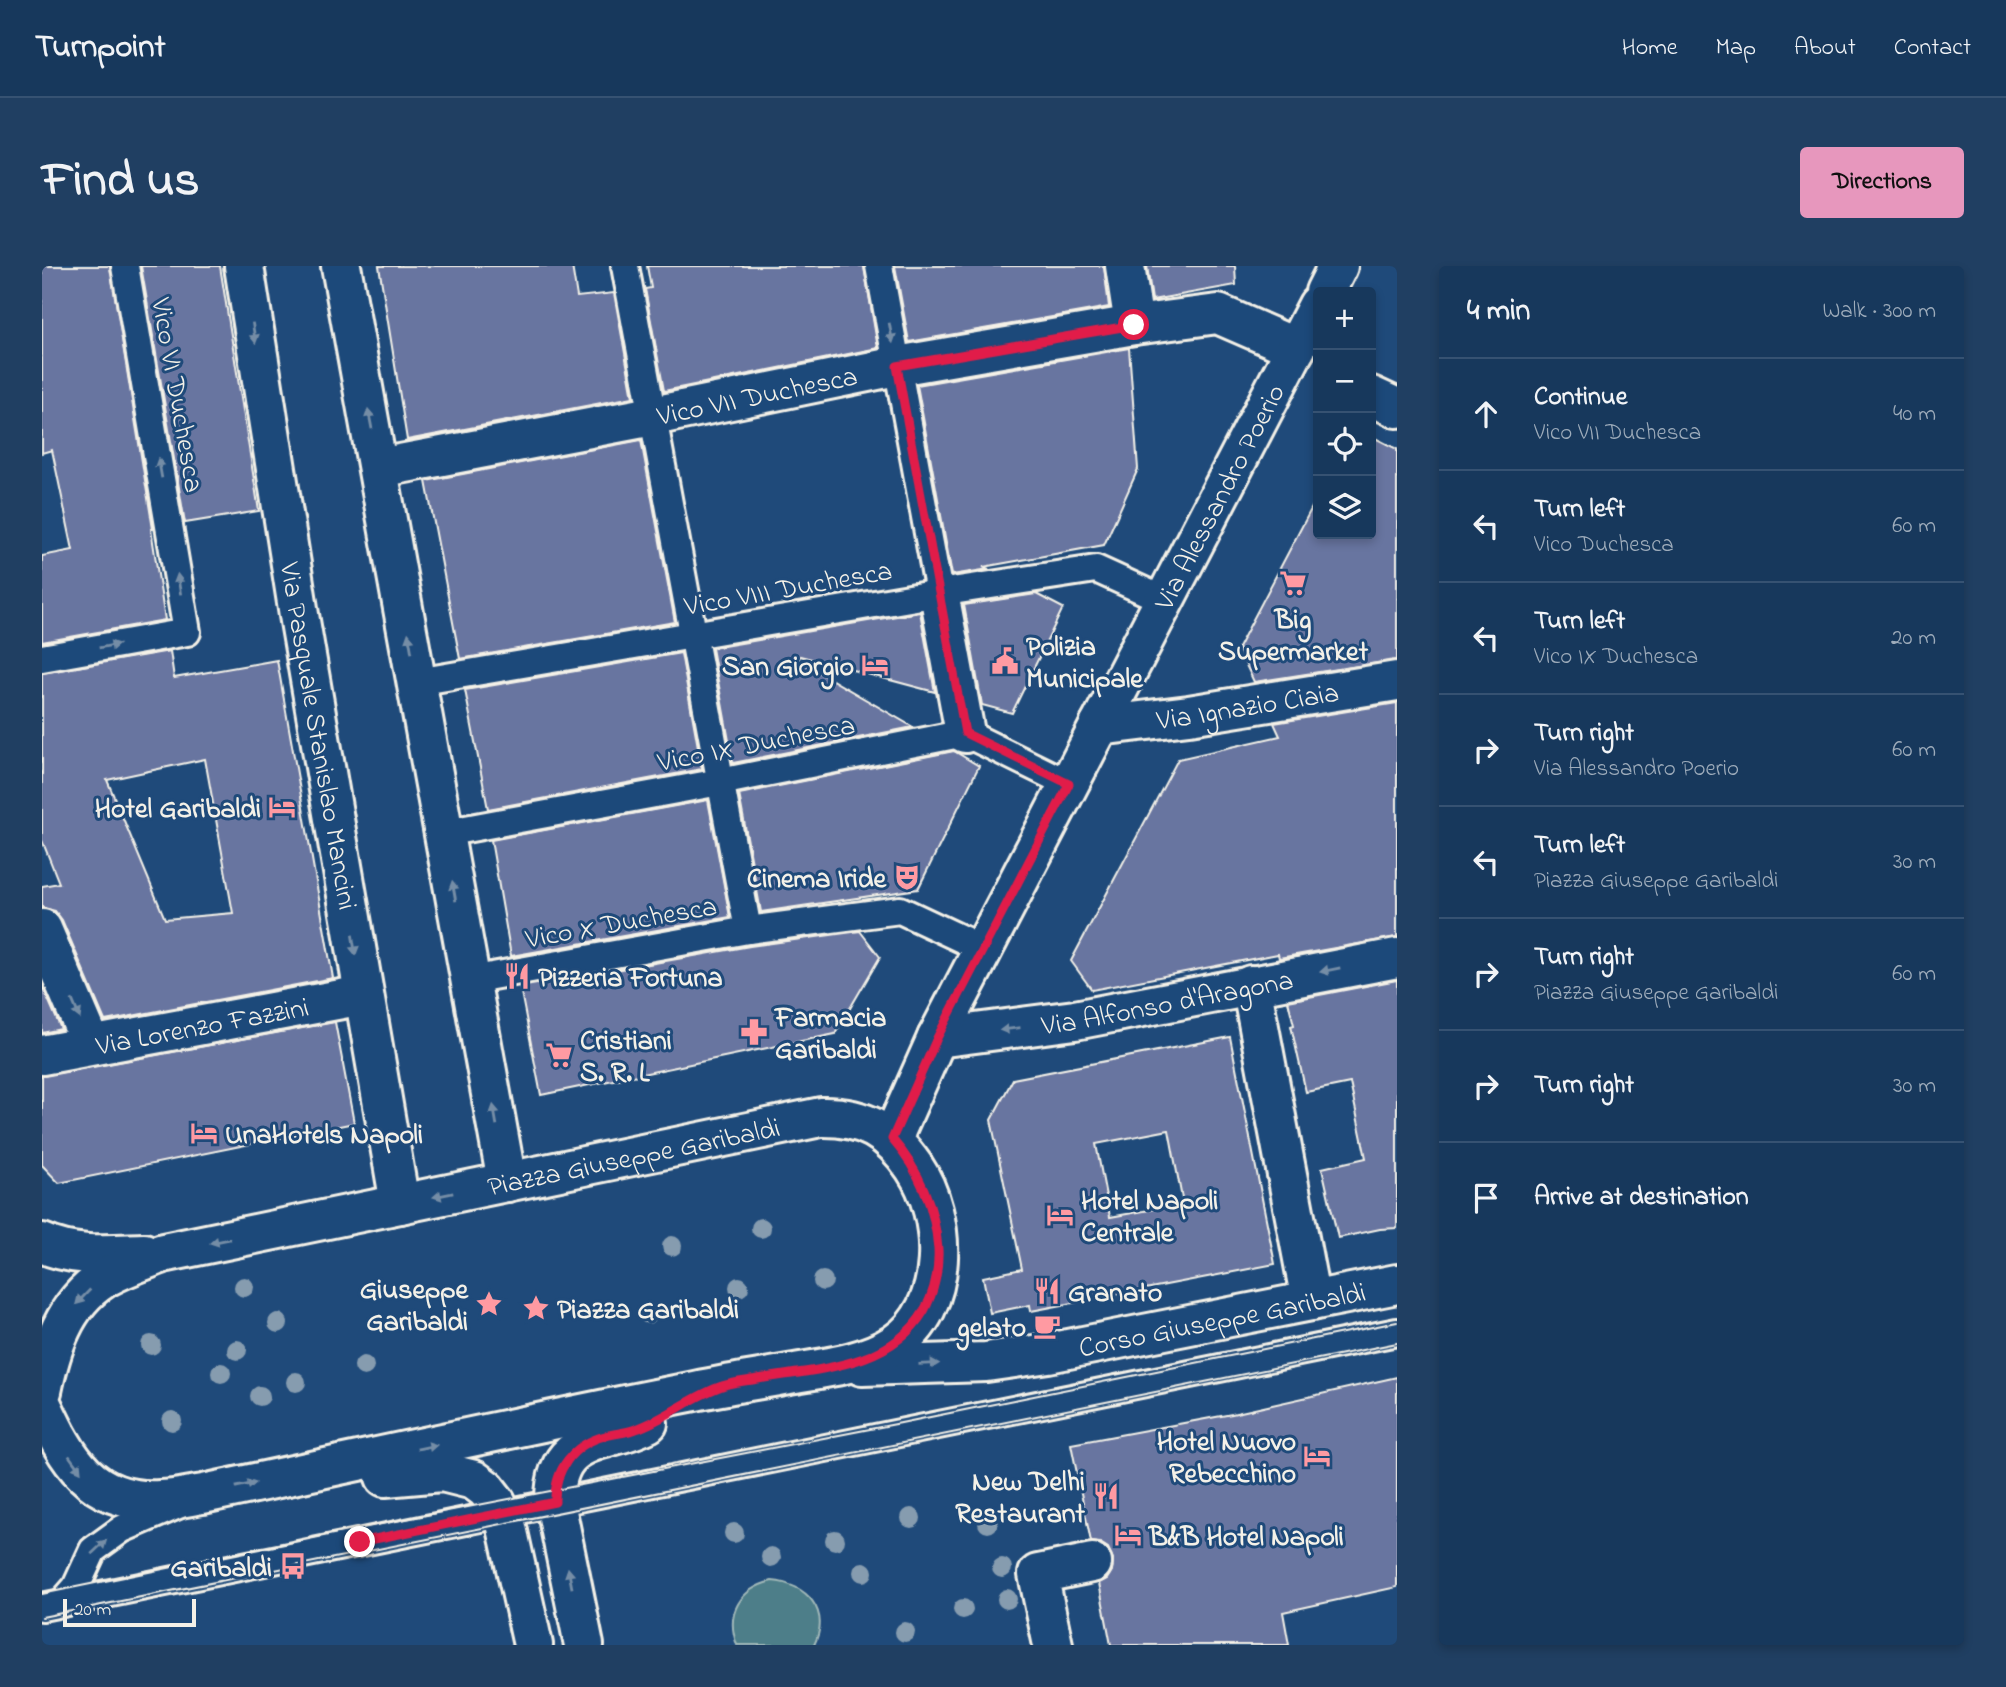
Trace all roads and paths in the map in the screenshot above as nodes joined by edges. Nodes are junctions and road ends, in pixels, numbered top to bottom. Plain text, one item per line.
1 (125, 266) edge
2 (244, 266) edge
3 (341, 266) edge
4 (625, 266) edge
5 (879, 266) edge
6 (1125, 266) edge
7 (1338, 266) edge
8 (1328, 287) edge
9 (1313, 321) edge
10 (1134, 325) junction
11 (1301, 359) edge
12 (897, 366) junction
13 (1376, 398) edge
14 (1397, 408) edge
15 (653, 416) junction
16 (379, 468) junction
17 (939, 593) junction
18 (1164, 600) junction
19 (693, 634) junction
20 (42, 658) edge
21 (1397, 681) edge
22 (417, 682) junction
23 (1099, 726) junction
24 (965, 733) junction
25 (720, 782) junction
26 (1069, 784) junction
27 (444, 833) junction
28 (42, 929) edge
29 (748, 930) junction
30 (983, 948) junction
31 (1397, 958) edge
32 (470, 981) junction
33 (1251, 985) junction
34 (363, 995) junction
35 (937, 1038) junction
36 (91, 1044) junction
37 (42, 1055) edge
38 (892, 1139) junction
39 (507, 1182) junction
40 (400, 1204) junction
41 (42, 1243) edge
42 (163, 1253) junction
43 (1397, 1284) edge
44 (1311, 1300) junction
45 (1397, 1332) edge
46 (836, 1366) junction
47 (722, 1385) junction
48 (42, 1391) edge
49 (42, 1405) edge
50 (288, 1476) junction
51 (203, 1494) junction
52 (555, 1502) junction
53 (502, 1513) junction
54 (1092, 1563) dead end
55 (52, 1605) edge
56 (533, 1645) edge
57 (584, 1645) edge
58 (1053, 1645) edge

20 -> 1 lane, Vico VI Duchesca
2 -> 34 street, Via Pasquale Stanislao Mancini
16 -> 3 street
4 - 15 lane
5 -> 12 lane
6 - 10 street
7 - 8 street
9 - 11 street, Via Alessandro Poerio
10 - 11 street, Vico VII Duchesca
10 - 12 street, Vico VII Duchesca
11 - 18 street, Via Alessandro Poerio
12 - 15 street, Vico VII Duchesca
12 - 17 lane
13 - 14 street
15 - 16 street, Vico VII Duchesca
15 - 19 lane
22 -> 16 street
17 - 18 lane, Vico VIII Duchesca
17 - 19 lane, Vico VIII Duchesca
17 - 24 street
18 - 23 street, Via Alessandro Poerio
19 - 22 lane, Vico VIII Duchesca
19 - 25 lane
21 - 23 street, Via Ignazio Ciaia
22 - 27 street
23 - 26 street, Via Alessandro Poerio
24 - 25 lane, Vico IX Duchesca
24 - 26 lane
25 - 27 lane, Vico IX Duchesca
25 - 29 lane
26 - 30 street, Via Alessandro Poerio
32 -> 27 street
28 -> 36 street
29 - 30 lane, Vico X Duchesca
29 - 32 lane, Vico X Duchesca
30 - 35 street, Via Alessandro Poerio
31 -> 33 street, Via Alfonso d'Aragona
39 -> 32 street
33 -> 35 street, Via Alfonso d'Aragona
33 - 44 street
34 - 36 street, Via Lorenzo Fazzini
34 - 40 street, Via Pasquale Stanislao Mancini
35 - 38 street, Via Alessandro Poerio
36 - 37 street, Via Lorenzo Fazzini
38 - 39 street, Piazza Giuseppe Garibaldi
38 - 46 street, Piazza Giuseppe Garibaldi
39 -> 40 street, Piazza Giuseppe Garibaldi
40 -> 42 street, Piazza Giuseppe Garibaldi
41 - 42 street
42 -> 48 street, Piazza Giuseppe Garibaldi
43 - 44 street, Corso Giuseppe Garibaldi
46 -> 44 street, Corso Giuseppe Garibaldi
45 - 52 lane
46 - 47 street, Piazza Giuseppe Garibaldi
50 -> 47 street, Piazza Giuseppe Garibaldi
47 - 52 street, Piazza Giuseppe Garibaldi
49 -> 51 street, Piazza Giuseppe Garibaldi
51 -> 50 street, Piazza Giuseppe Garibaldi
50 - 53 street, Piazza Giuseppe Garibaldi
55 -> 51 lane
52 - 53 lane
57 -> 52 street, Piazza Giuseppe Garibaldi
53 - 55 lane
53 - 56 street, Piazza Giuseppe Garibaldi
54 - 58 street

